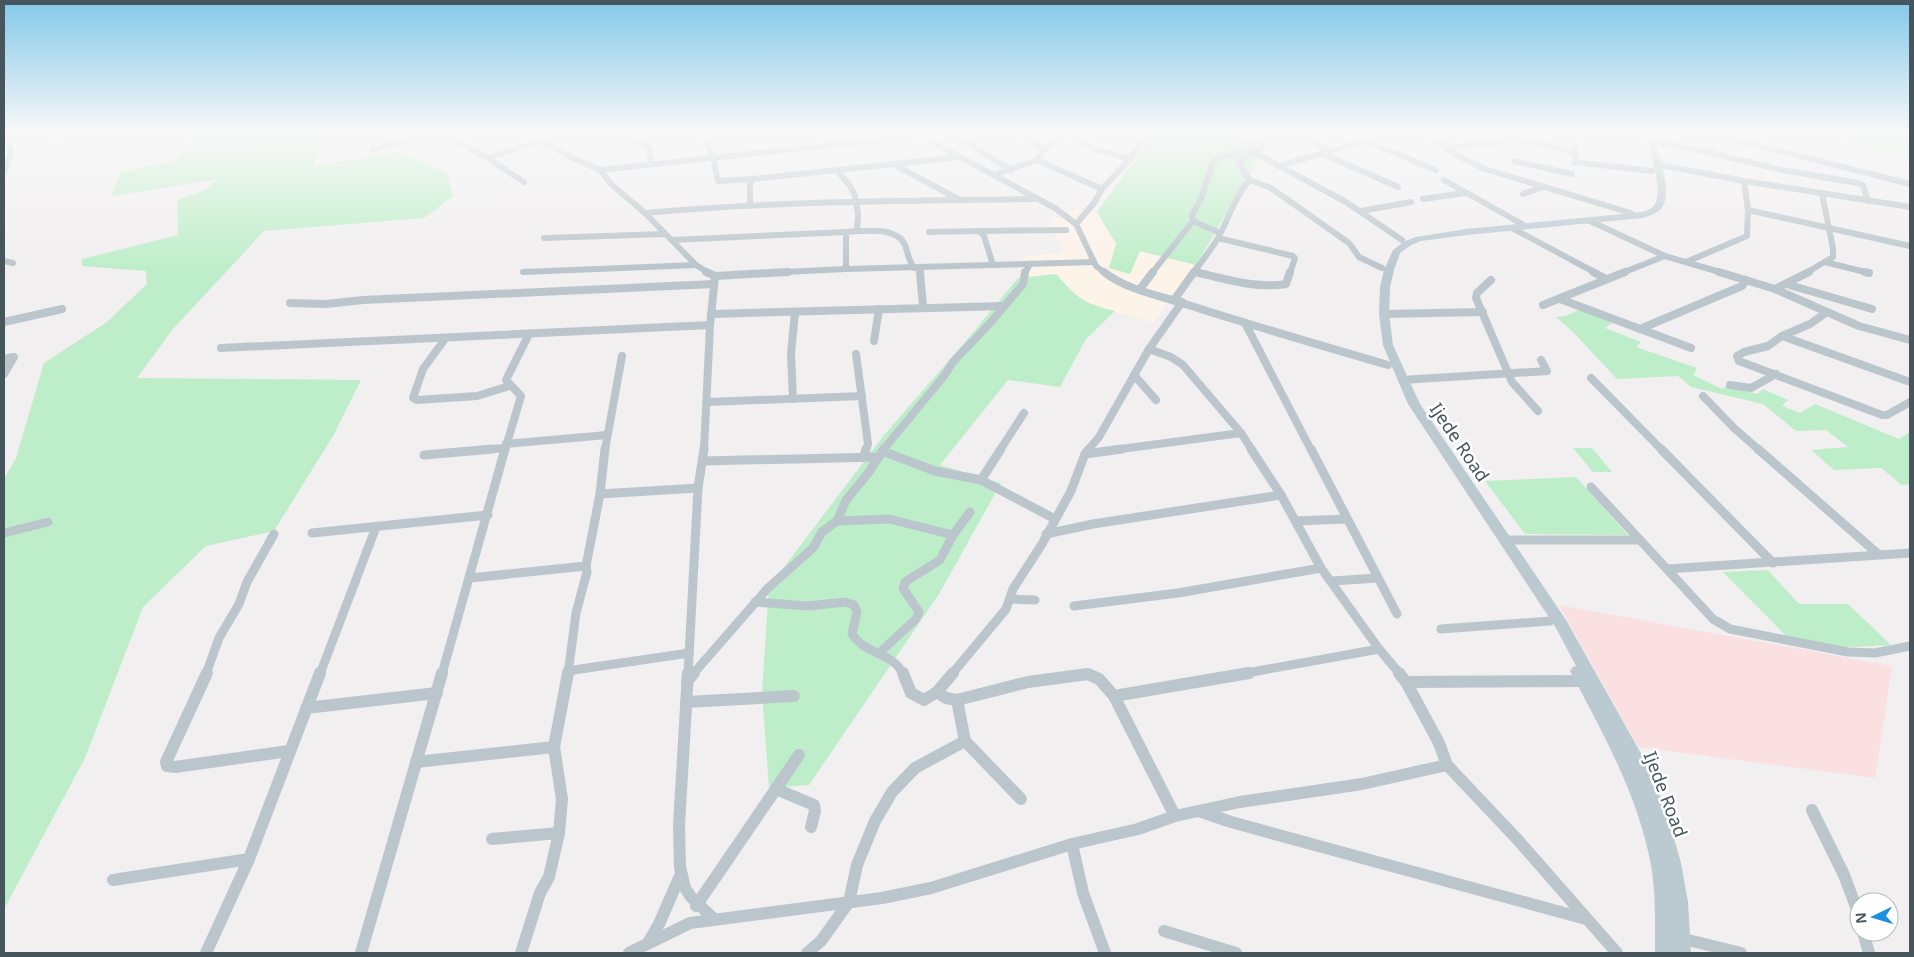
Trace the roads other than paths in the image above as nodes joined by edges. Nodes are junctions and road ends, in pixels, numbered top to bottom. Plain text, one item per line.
1 (517, 178) edge
2 (606, 178) edge
3 (717, 178) edge
4 (766, 178) edge
5 (841, 178) edge
6 (918, 178) edge
7 (997, 178) edge
8 (1077, 178) edge
9 (1113, 178) edge
10 (1207, 178) edge
11 (1300, 178) edge
12 (1377, 178) edge
13 (1511, 178) edge
14 (1654, 178) edge
15 (1657, 178) edge
16 (1723, 178) edge
17 (1826, 178) edge
18 (1885, 178) edge
19 (753, 179) junction
20 (1250, 180) joint
21 (1444, 180) dead end
22 (1744, 181) junction
23 (524, 182) dead end
24 (1910, 184) edge
25 (1398, 187) dead end
26 (1543, 187) junction
27 (1102, 189) junction
28 (1465, 193) junction
29 (1523, 194) dead end
30 (1822, 194) junction
31 (958, 199) junction
32 (1036, 199) junction
33 (1423, 199) dead end
34 (1868, 201) junction
35 (856, 202) junction
36 (1410, 202) dead end
37 (750, 205) junction
38 (1910, 207) edge
39 (1748, 210) junction
40 (1361, 211) junction
41 (645, 213) junction
42 (1631, 214) junction
43 (1590, 221) junction
44 (1193, 222) junction
45 (1076, 224) junction
46 (1517, 226) junction
47 (1829, 228) junction
48 (1066, 230) dead end
49 (857, 231) junction
50 (979, 231) junction
51 (846, 232) junction
52 (929, 232) dead end
53 (665, 234) junction
54 (1219, 235) junction
55 (544, 238) dead end
56 (672, 240) junction
57 (1402, 240) junction
58 (1910, 246) edge
59 (1665, 256) junction
60 (4, 261) edge
61 (1094, 262) junction
62 (1686, 262) junction
63 (1825, 262) junction
64 (13, 263) dead end
65 (1030, 264) junction
66 (696, 265) junction
67 (993, 265) junction
68 (917, 268) junction
69 (1382, 268) junction
70 (846, 269) junction
71 (523, 272) dead end
72 (1195, 272) junction
73 (1869, 273) dead end
74 (1606, 279) junction
75 (714, 280) junction
76 (1492, 280) dead end
77 (1746, 280) junction
78 (1786, 284) junction
79 (1140, 289) junction
80 (1775, 289) junction
81 (1560, 299) junction
82 (1178, 301) junction
83 (290, 303) dead end
84 (1543, 305) dead end
85 (1004, 306) junction
86 (923, 307) junction
87 (62, 309) dead end
88 (879, 309) junction
89 (1872, 309) dead end
90 (795, 312) junction
91 (1483, 312) junction
92 (1827, 312) junction
93 (711, 314) junction
94 (1384, 314) junction
95 (4, 322) edge
96 (1245, 323) junction
97 (710, 325) junction
98 (1640, 329) junction
99 (529, 334) junction
100 (1782, 336) junction
101 (445, 339) junction
102 (1910, 340) edge
103 (874, 341) dead end
104 (221, 348) dead end
105 (1691, 348) dead end
106 (1149, 349) junction
107 (856, 354) dead end
108 (622, 356) dead end
109 (4, 359) edge
110 (1541, 360) dead end
111 (1388, 365) junction
112 (1507, 373) junction
113 (4, 374) edge
114 (1776, 374) junction
115 (1134, 375) junction
116 (1590, 378) dead end
117 (1402, 380) junction
118 (1910, 382) edge
119 (1730, 385) dead end
120 (509, 386) junction
121 (862, 396) junction
122 (1703, 396) dead end
123 (793, 399) junction
124 (1156, 400) dead end
125 (708, 402) junction
126 (1910, 402) edge
127 (1538, 412) dead end
128 (1024, 413) dead end
129 (1241, 434) junction
130 (606, 435) junction
131 (506, 446) junction
132 (881, 454) junction
133 (1085, 454) junction
134 (424, 455) dead end
135 (864, 456) junction
136 (703, 461) junction
137 (981, 480) junction
138 (1591, 487) dead end
139 (698, 488) junction
140 (600, 494) junction
141 (1281, 494) junction
142 (970, 512) dead end
143 (488, 515) junction
144 (1055, 519) junction
145 (1346, 519) junction
146 (837, 521) junction
147 (1296, 521) junction
148 (48, 522) dead end
149 (376, 527) junction
150 (4, 533) edge
151 (312, 533) dead end
152 (274, 534) dead end
153 (1046, 534) junction
154 (953, 535) junction
155 (1504, 540) junction
156 (1640, 540) junction
157 (1878, 554) junction
158 (1910, 554) edge
159 (1773, 563) junction
160 (586, 566) junction
161 (1321, 568) junction
162 (1667, 569) junction
163 (1524, 575) junction
164 (470, 578) junction
165 (1378, 578) junction
166 (1332, 582) junction
167 (1011, 599) junction
168 (1034, 600) dead end
169 (756, 602) junction
170 (1074, 606) dead end
171 (1397, 614) dead end
172 (1550, 621) junction
173 (1441, 629) dead end
174 (1910, 646) edge
175 (1379, 649) junction
176 (689, 653) junction
177 (878, 654) junction
178 (567, 671) junction
179 (687, 681) junction
180 (1584, 681) junction
181 (1406, 682) junction
182 (937, 692) junction
183 (436, 693) junction
184 (794, 696) dead end
185 (1114, 696) junction
186 (957, 700) junction
187 (686, 702) junction
188 (306, 708) junction
189 (965, 741) junction
190 (554, 747) junction
191 (289, 750) junction
192 (799, 755) dead end
193 (416, 762) junction
194 (1447, 765) junction
195 (776, 789) junction
196 (1021, 799) dead end
197 (1812, 810) dead end
198 (1199, 811) junction
199 (1175, 816) junction
200 (812, 827) dead end
201 (559, 833) junction
202 (492, 838) dead end
203 (1072, 844) junction
204 (249, 859) junction
205 (680, 876) junction
206 (113, 880) dead end
207 (1850, 892) edge
208 (849, 902) junction
209 (696, 906) junction
210 (713, 918) junction
211 (1586, 919) junction
212 (1164, 932) dead end
213 (1680, 938) junction
214 (644, 949) edge
215 (206, 953) edge
216 (361, 953) edge
217 (521, 953) edge
218 (629, 953) edge
219 (807, 953) edge
220 (1105, 953) edge
221 (1236, 953) edge
222 (1618, 953) edge
223 (1665, 953) edge
224 (1681, 953) edge
225 (1741, 953) edge

1 - 23 street
2 - 41 street
3 - 19 street
4 - 19 street
5 - 35 street
6 - 31 street
7 - 32 street
8 - 27 street
9 - 27 street
10 - 44 street
11 - 40 street
12 - 25 street
13 - 26 street
14 - 42 main road, Ijede Road
15 - 43 main road, Ijede Road
16 - 22 street
17 - 34 street
18 - 24 street
19 - 37 street
20 - 54 street
20 - 69 street
21 - 28 street
22 - 30 street
22 - 39 street
26 - 29 street
26 - 42 street
27 - 45 street
28 - 33 street
28 - 46 street
30 - 34 street
30 - 47 street
31 - 32 street
31 - 35 street
32 - 45 street
34 - 38 street
35 - 37 street
35 - 49 street
36 - 40 street
37 - 41 street
39 - 47 street
39 - 62 street
40 - 57 street
41 - 53 street
42 - 46 main road, Ijede Road
43 - 46 main road, Ijede Road
43 - 59 street
44 - 54 street
44 - 79 street
45 - 61 street
46 - 57 main road, Ijede Road
46 - 74 street
46 - 94 main road, Ijede Road
47 - 58 street
47 - 63 street
48 - 50 street
49 - 51 street
49 - 68 street
50 - 52 street
50 - 67 street
51 - 56 street
51 - 70 street
53 - 55 street
53 - 56 street
54 - 72 street
54 - 72 street
56 - 66 street
57 - 69 main road, Ijede Road
59 - 62 street
59 - 74 street
60 - 64 street
61 - 65 street
61 - 79 street
62 - 77 street
63 - 73 street
63 - 78 street
65 - 67 street
65 - 85 street
66 - 71 street
66 - 75 street
67 - 68 street
68 - 70 street
68 - 86 street
69 - 111 main road, Ijede Road
70 - 75 street
72 - 82 street
74 - 81 street
75 - 83 street
75 - 93 street
76 - 91 street
77 - 80 street
77 - 98 street
78 - 80 street
78 - 89 street
79 - 82 street
80 - 92 street
81 - 84 street
81 - 98 street
82 - 96 street
82 - 106 street
85 - 86 street
85 - 132 street
86 - 88 street
87 - 95 street
88 - 90 street
88 - 103 street
90 - 93 street
90 - 123 street
91 - 94 street
91 - 112 street
92 - 100 street
92 - 102 street
93 - 97 street
94 - 117 main road, Ijede Road
96 - 111 street
96 - 145 street
97 - 99 street
97 - 125 street
98 - 105 street
99 - 101 street
99 - 120 street
100 - 114 street
100 - 118 street
101 - 104 street
101 - 120 street
106 - 115 street
106 - 129 street
107 - 121 street
108 - 130 street
109 - 113 street
110 - 112 street
111 - 163 main road, Ijede Road
112 - 117 street
112 - 127 street
114 - 119 street
114 - 126 street
115 - 124 street
115 - 133 street
116 - 159 street
117 - 155 main road, Ijede Road
120 - 131 street
121 - 123 street
121 - 135 street
122 - 157 street
123 - 125 street
125 - 136 street
128 - 137 street
129 - 133 street
129 - 141 street
130 - 131 street
130 - 140 street
131 - 134 street
131 - 143 street
132 - 135 street
132 - 137 street
132 - 146 street
133 - 144 street
135 - 136 street
136 - 139 street
137 - 144 street
138 - 156 street
139 - 140 street
139 - 176 street
140 - 160 street
141 - 147 street
141 - 153 street
142 - 154 street
143 - 149 street
143 - 164 street
144 - 153 street
145 - 147 street
145 - 165 street
146 - 154 street
146 - 169 street
147 - 161 street
148 - 150 street
149 - 151 street
149 - 188 street
152 - 191 street
153 - 167 street
154 - 177 street
155 - 156 street
155 - 163 main road, Ijede Road
156 - 162 street
157 - 158 street
157 - 159 street
159 - 162 street
160 - 164 street
160 - 178 street
161 - 166 street
161 - 170 street
162 - 174 street
163 - 172 main road, Ijede Road
163 - 213 main road, Ijede Road
164 - 183 street
165 - 166 street
165 - 171 street
166 - 175 street
167 - 168 street
167 - 182 street
169 - 177 street
169 - 179 street
172 - 173 street
172 - 180 main road, Ijede Road
175 - 181 street
175 - 185 street
176 - 178 street
176 - 179 street
177 - 182 street
178 - 190 street
179 - 187 street
180 - 181 street
180 - 223 main road, Ijede Road
181 - 194 street
182 - 186 street
183 - 188 street
183 - 193 street
184 - 187 street
185 - 186 street
185 - 199 street
186 - 189 street
187 - 205 street
188 - 191 street
189 - 196 street
189 - 208 street
190 - 193 street
190 - 201 street
191 - 204 street
192 - 195 street
193 - 216 street
194 - 198 street
194 - 211 street
195 - 200 street
195 - 209 street
197 - 207 street
198 - 199 street
198 - 211 street
199 - 203 street
201 - 202 street
201 - 217 street
203 - 208 street
203 - 220 street
204 - 206 street
204 - 215 street
205 - 209 street
205 - 214 street
208 - 210 street
208 - 219 street
209 - 210 street
210 - 214 street
211 - 222 street
212 - 221 street
213 - 224 main road, Ijede Road
213 - 225 street
214 - 218 street

